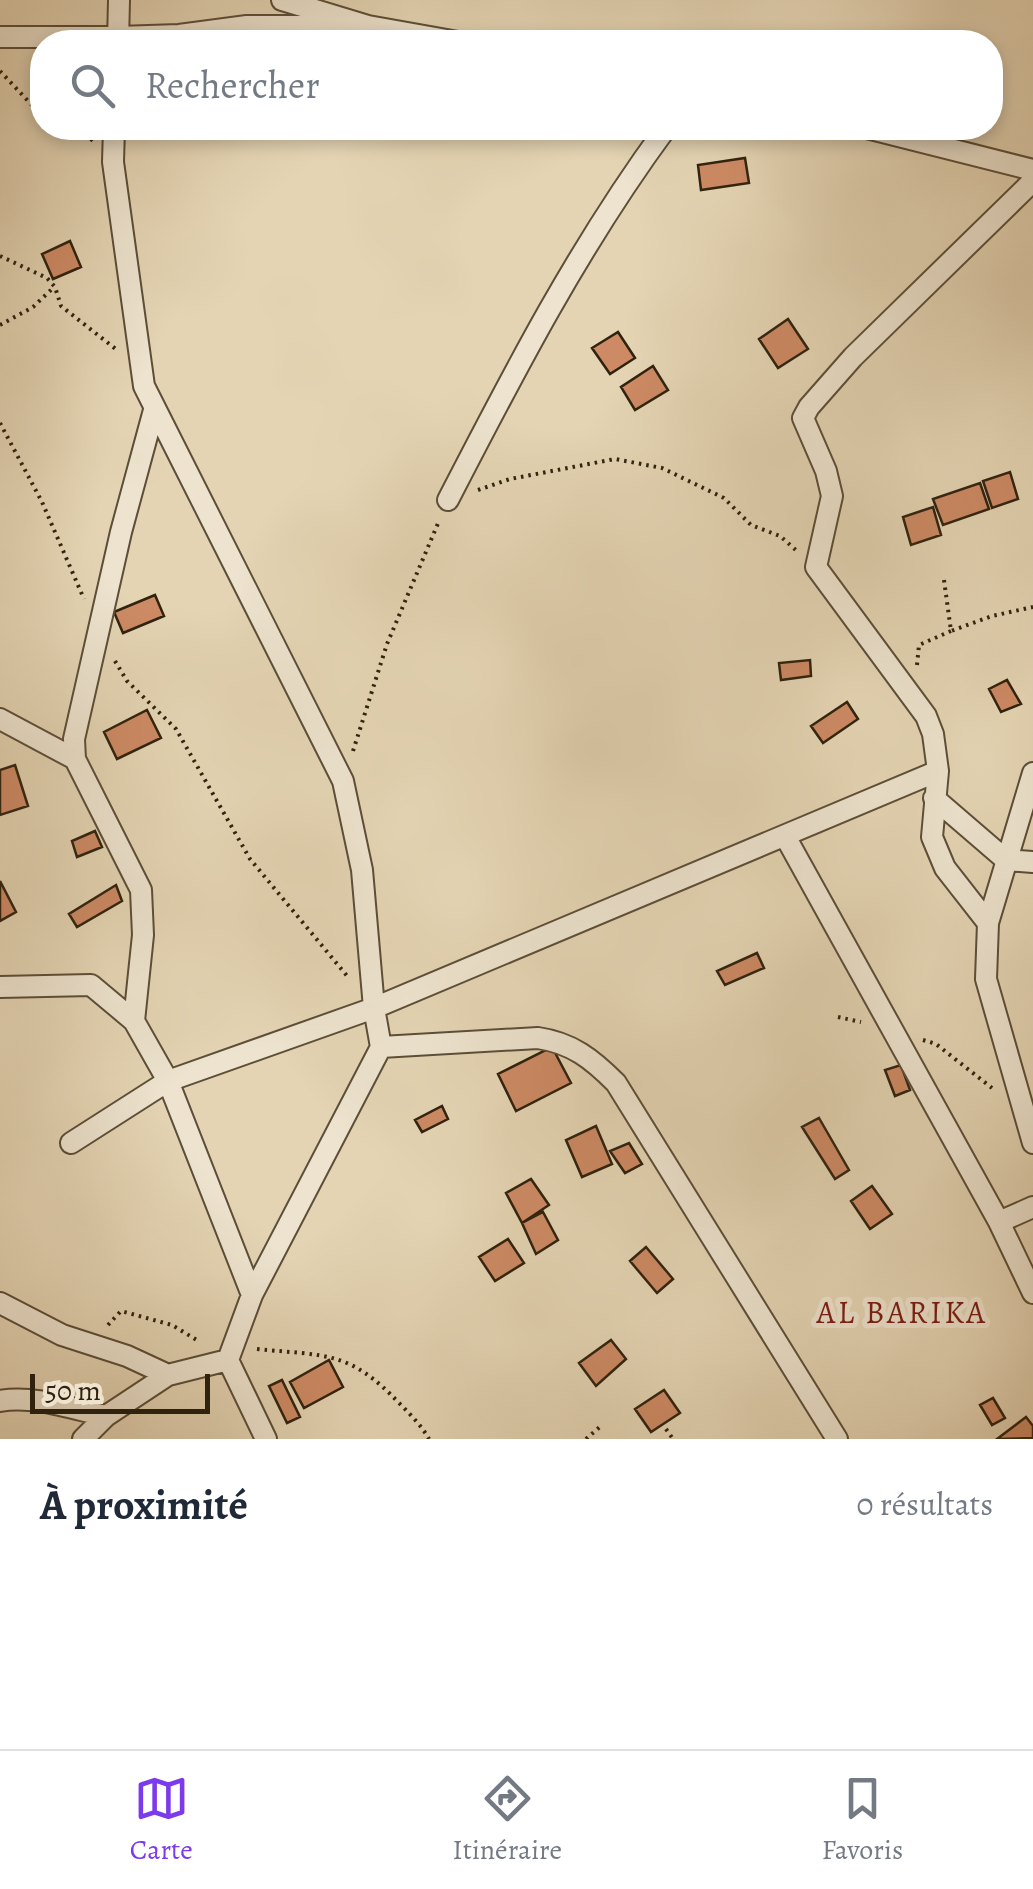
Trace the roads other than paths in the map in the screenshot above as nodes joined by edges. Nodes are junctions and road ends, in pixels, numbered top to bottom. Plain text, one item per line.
1 (119, 0) edge
2 (282, 0) edge
3 (368, 26) junction
4 (118, 30) edge
5 (217, 30) edge
6 (390, 30) edge
7 (0, 37) edge
8 (30, 38) edge
9 (114, 140) edge
10 (657, 140) edge
11 (914, 140) edge
12 (1033, 170) edge
13 (1033, 182) edge
14 (154, 410) junction
15 (448, 500) road end
16 (0, 719) edge
17 (75, 759) junction
18 (938, 771) junction
19 (1033, 773) edge
20 (934, 798) junction
21 (785, 836) junction
22 (1006, 860) junction
23 (1033, 862) edge
24 (988, 923) junction
25 (0, 987) edge
26 (374, 1008) junction
27 (134, 1021) junction
28 (382, 1048) junction
29 (168, 1081) junction
30 (1033, 1142) edge
31 (72, 1143) dead end
32 (1033, 1207) edge
33 (999, 1222) junction
34 (1033, 1293) edge
35 (252, 1296) junction
36 (0, 1303) edge
37 (228, 1360) junction
38 (168, 1375) junction
39 (0, 1401) edge
40 (106, 1416) junction
41 (83, 1439) edge
42 (266, 1439) edge
43 (837, 1439) edge

1 - 4 street
2 - 3 street
3 - 5 street
3 - 6 street
7 - 8 street
9 - 14 street
10 - 15 street
11 - 12 street
13 - 18 street
14 - 17 street
14 - 26 street
16 - 17 street
17 - 27 street
18 - 20 street
18 - 21 street
19 - 22 street
20 - 22 street
20 - 24 street
21 - 26 street
21 - 33 street
22 - 23 street
22 - 24 street
24 - 30 street
25 - 27 street
26 - 28 street
26 - 29 street
27 - 29 street
28 - 35 street
28 - 43 street
29 - 31 street
29 - 35 street
32 - 33 street
33 - 34 street
35 - 37 street
36 - 38 street
37 - 38 street
37 - 42 street
38 - 40 street
39 - 40 street
40 - 41 street

